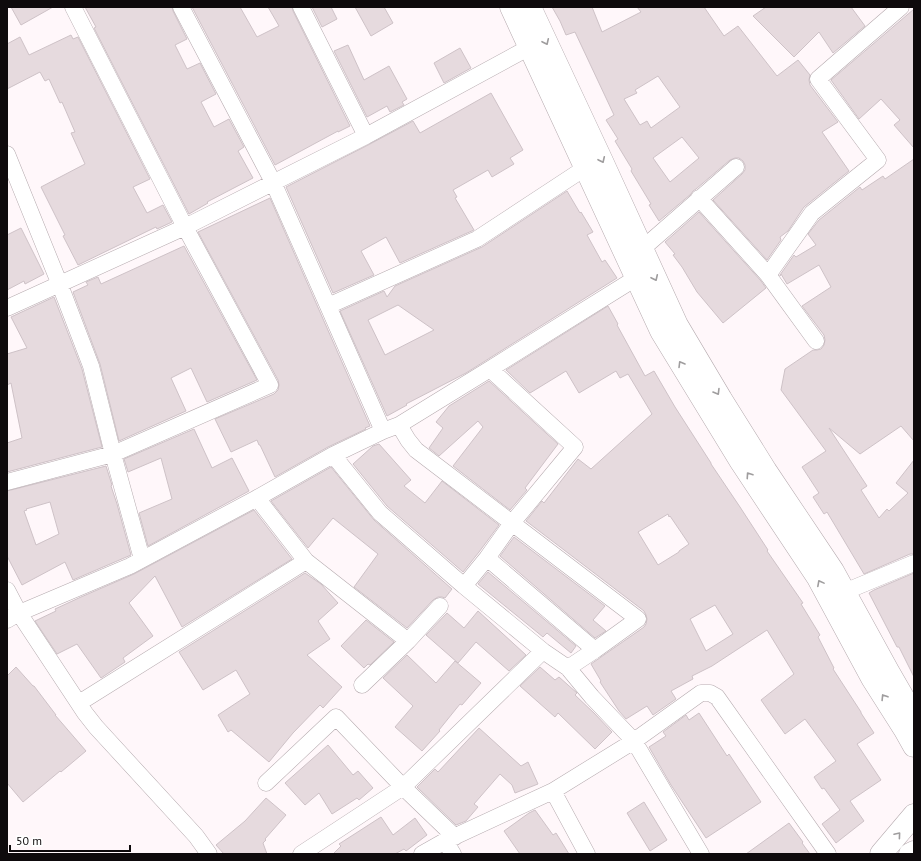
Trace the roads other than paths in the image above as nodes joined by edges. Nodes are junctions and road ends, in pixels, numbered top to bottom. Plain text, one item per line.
1 (73, 7) edge
2 (181, 7) edge
3 (301, 7) edge
4 (510, 7) edge
5 (530, 7) edge
6 (901, 7) edge
7 (530, 47) junction
8 (366, 136) junction
9 (7, 154) edge
10 (736, 167) dead end
11 (585, 168) junction
12 (273, 182) junction
13 (699, 198) junction
14 (186, 227) junction
15 (642, 249) junction
16 (768, 275) junction
17 (636, 278) junction
18 (60, 285) junction
19 (328, 306) junction
20 (7, 308) edge
21 (816, 341) dead end
22 (490, 369) junction
23 (399, 425) junction
24 (383, 431) junction
25 (113, 454) junction
26 (333, 455) junction
27 (7, 482) edge
28 (257, 498) junction
29 (512, 523) junction
30 (487, 558) junction
31 (142, 559) junction
32 (306, 561) junction
33 (914, 563) edge
34 (464, 586) junction
35 (7, 590) edge
36 (844, 592) junction
37 (440, 606) dead end
38 (13, 616) edge
39 (408, 641) junction
40 (595, 650) junction
41 (543, 651) junction
42 (568, 668) junction
43 (362, 685) dead end
44 (79, 703) junction
45 (914, 716) edge
46 (634, 741) junction
47 (914, 746) edge
48 (266, 783) dead end
49 (403, 787) junction
50 (553, 791) junction
51 (914, 815) edge
52 (451, 844) edge
53 (914, 852) edge
54 (209, 854) edge
55 (301, 854) edge
56 (422, 854) edge
57 (587, 854) edge
58 (701, 854) edge
59 (828, 854) edge
60 (881, 854) edge
61 (910, 854) edge

1 - 14 street
2 - 12 street
3 - 8 street
4 - 7 highway
5 -> 15 highway
6 - 16 street
7 - 8 street
7 - 11 highway
8 - 12 street
9 - 18 street
10 - 13 street
11 - 17 highway
11 - 19 street
12 - 14 street
12 - 19 street
13 - 15 street
13 - 16 street
14 - 18 street
14 - 25 street
15 -> 36 highway
16 - 21 street
17 - 22 street
47 -> 17 highway
18 - 20 street
18 - 25 street
19 - 24 street
22 - 23 street
22 - 29 street
23 - 24 street
23 - 29 street
24 - 26 street
25 - 27 street
25 - 31 street
26 - 28 street
26 - 34 street
28 - 31 street
28 - 32 street
29 - 30 street
29 - 40 street
30 - 34 street
30 - 40 street
31 - 38 street
32 - 39 street
32 - 44 street
33 - 36 street
34 - 41 street
35 - 38 street
36 - 45 highway
37 - 39 street
38 - 44 street
39 - 43 street
40 - 42 street
41 - 42 street
41 - 49 street
42 - 46 street
44 - 54 street
46 - 50 street
46 - 58 street
46 - 59 street
48 - 49 street
49 - 52 street
49 - 55 street
50 - 52 street
50 - 57 street
60 -> 51 highway
52 - 56 street
53 - 61 highway

